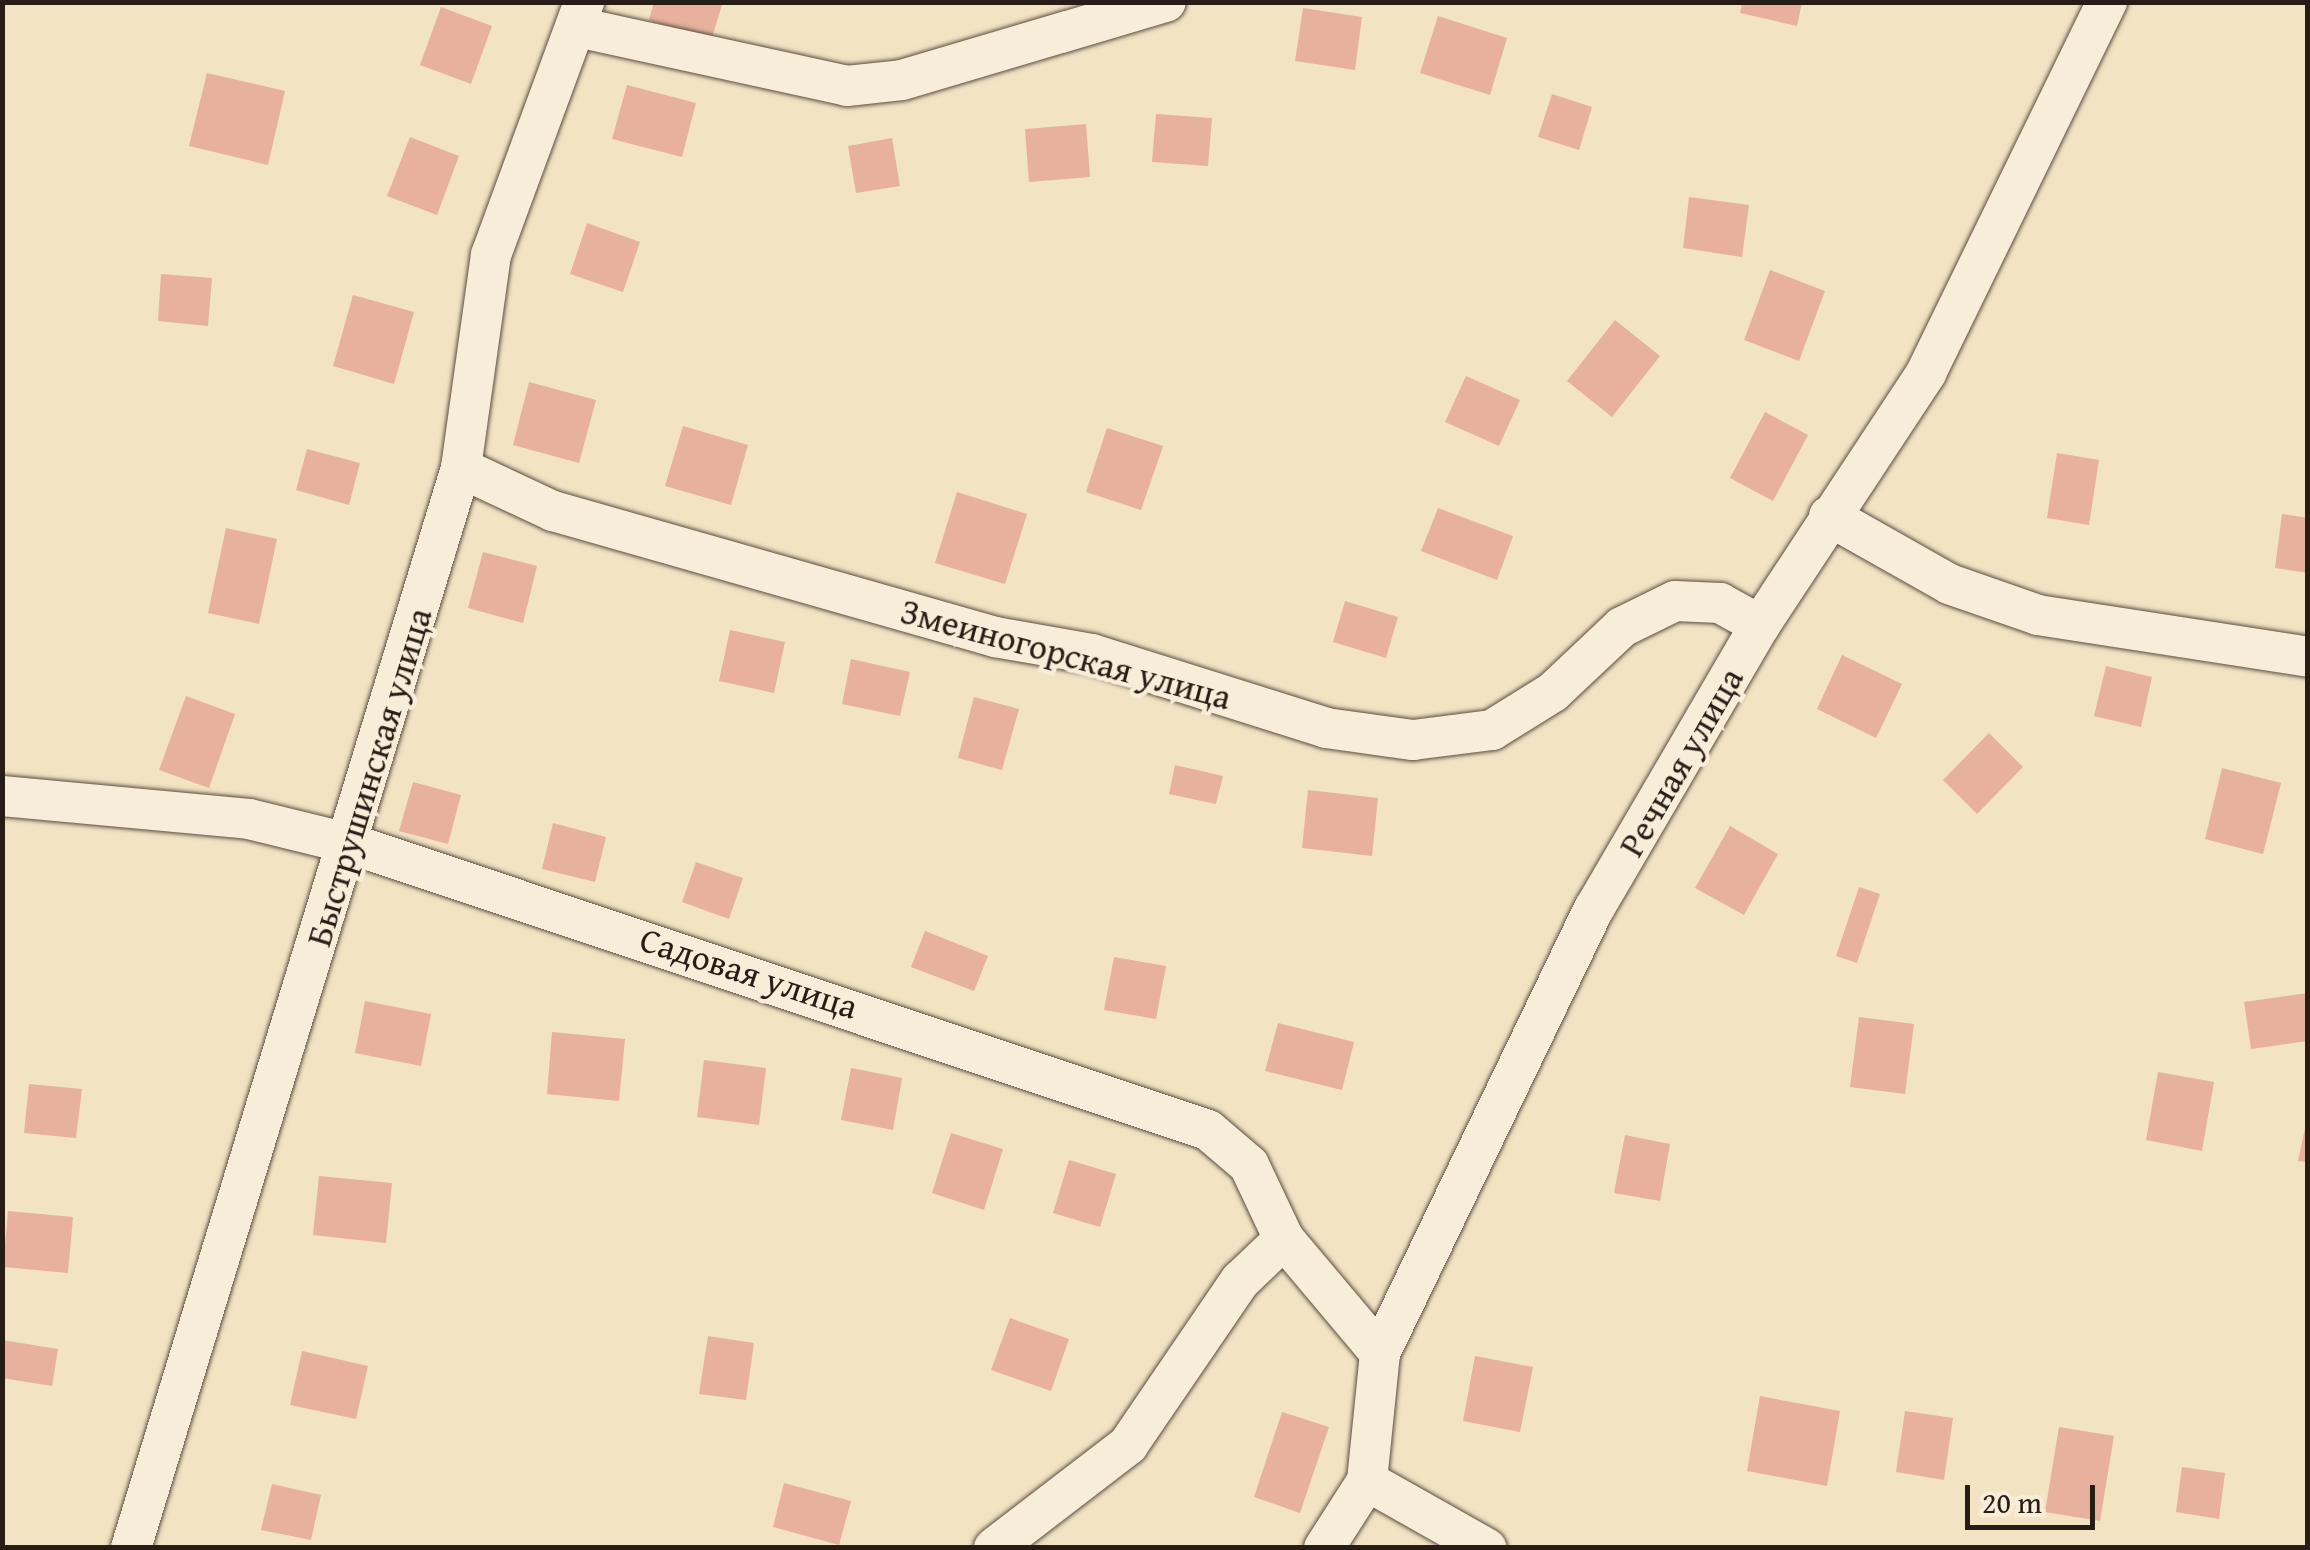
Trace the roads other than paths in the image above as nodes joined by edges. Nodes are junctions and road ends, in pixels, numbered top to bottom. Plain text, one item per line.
1 (1166, 2) edge
2 (2106, 2) edge
3 (580, 15) edge
4 (461, 468) junction
5 (1829, 516) junction
6 (1760, 625) junction
7 (2308, 657) edge
8 (2, 796) edge
9 (351, 844) junction
10 (1284, 1239) junction
11 (1380, 1353) junction
12 (1368, 1481) junction
13 (131, 1548) edge
14 (994, 1548) edge
15 (1324, 1548) edge
16 (1486, 1548) edge

1 - 3 street
2 - 5 street, Речная улица
3 - 4 street, Быструшинская улица
4 - 6 street, Змеиногорская улица
4 - 9 street, Быструшинская улица
5 - 6 street, Речная улица
5 - 7 street
6 - 11 street, Речная улица
8 - 9 street, Садовая улица
9 - 10 street, Садовая улица
9 - 13 street, Быструшинская улица
10 - 11 street, Садовая улица
10 - 14 street
11 - 12 street, Речная улица
12 - 15 street, Речная улица
12 - 16 street

